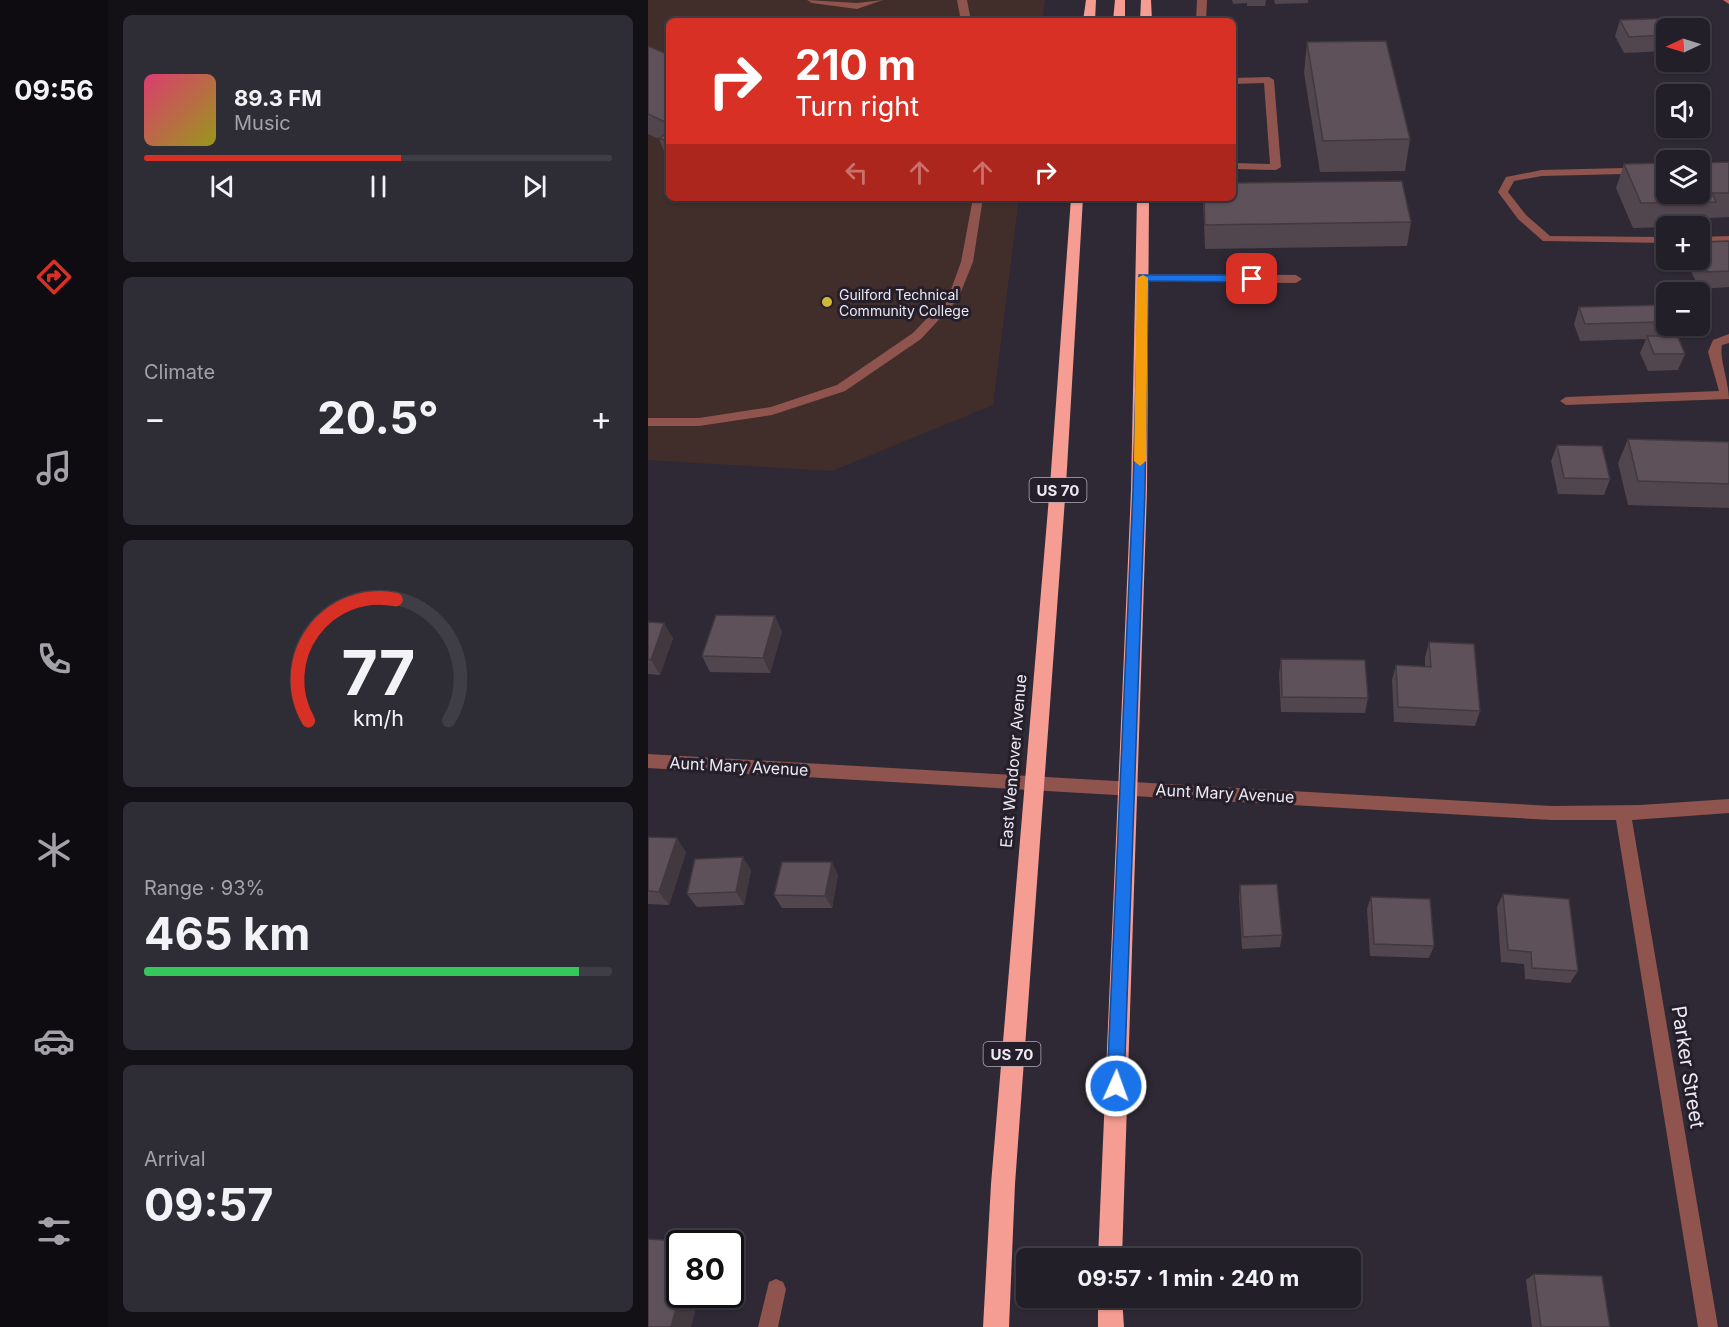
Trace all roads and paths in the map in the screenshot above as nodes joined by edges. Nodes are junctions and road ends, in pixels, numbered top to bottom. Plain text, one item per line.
1 (812, 0) edge
2 (878, 0) edge
3 (962, 0) edge
4 (1091, 0) edge
5 (1120, 0) edge
6 (1146, 0) edge
7 (1202, 0) edge
8 (965, 18) edge
9 (1089, 18) edge
10 (1119, 18) edge
11 (1146, 18) edge
12 (1201, 18) edge
13 (1236, 81) edge
14 (1236, 166) edge
15 (1656, 171) edge
16 (977, 201) edge
17 (1077, 201) edge
18 (1143, 201) edge
19 (1729, 239) edge
20 (1656, 240) edge
21 (1710, 240) edge
22 (1143, 278) junction
23 (1296, 279) dead end
24 (1729, 338) edge
25 (1729, 393) edge
26 (1566, 401) dead end
27 (648, 422) edge
28 (648, 761) edge
29 (1033, 782) junction
30 (1127, 788) junction
31 (1729, 806) edge
32 (1623, 814) junction
33 (1110, 1248) edge
34 (776, 1289) dead end
35 (1110, 1308) edge
36 (768, 1327) edge
37 (996, 1327) edge
38 (1111, 1327) edge
39 (1708, 1327) edge

1 - 2 street
3 - 8 street
4 - 9 highway
5 - 10 highway
6 - 11 highway
7 - 12 street
13 - 14 street
15 - 20 street
16 - 27 street
17 - 29 highway, East Wendover Avenue / US 70
18 - 22 highway
19 - 21 street
22 - 23 street
22 - 30 highway
24 - 25 street
25 - 26 street
28 - 29 street, Aunt Mary Avenue
29 - 30 street, Aunt Mary Avenue
29 - 37 highway, East Wendover Avenue / US 70
30 - 32 street, Aunt Mary Avenue
30 - 33 highway
31 - 32 street, Aunt Mary Avenue
32 - 39 street, Parker Street
34 - 36 street
35 - 38 highway

